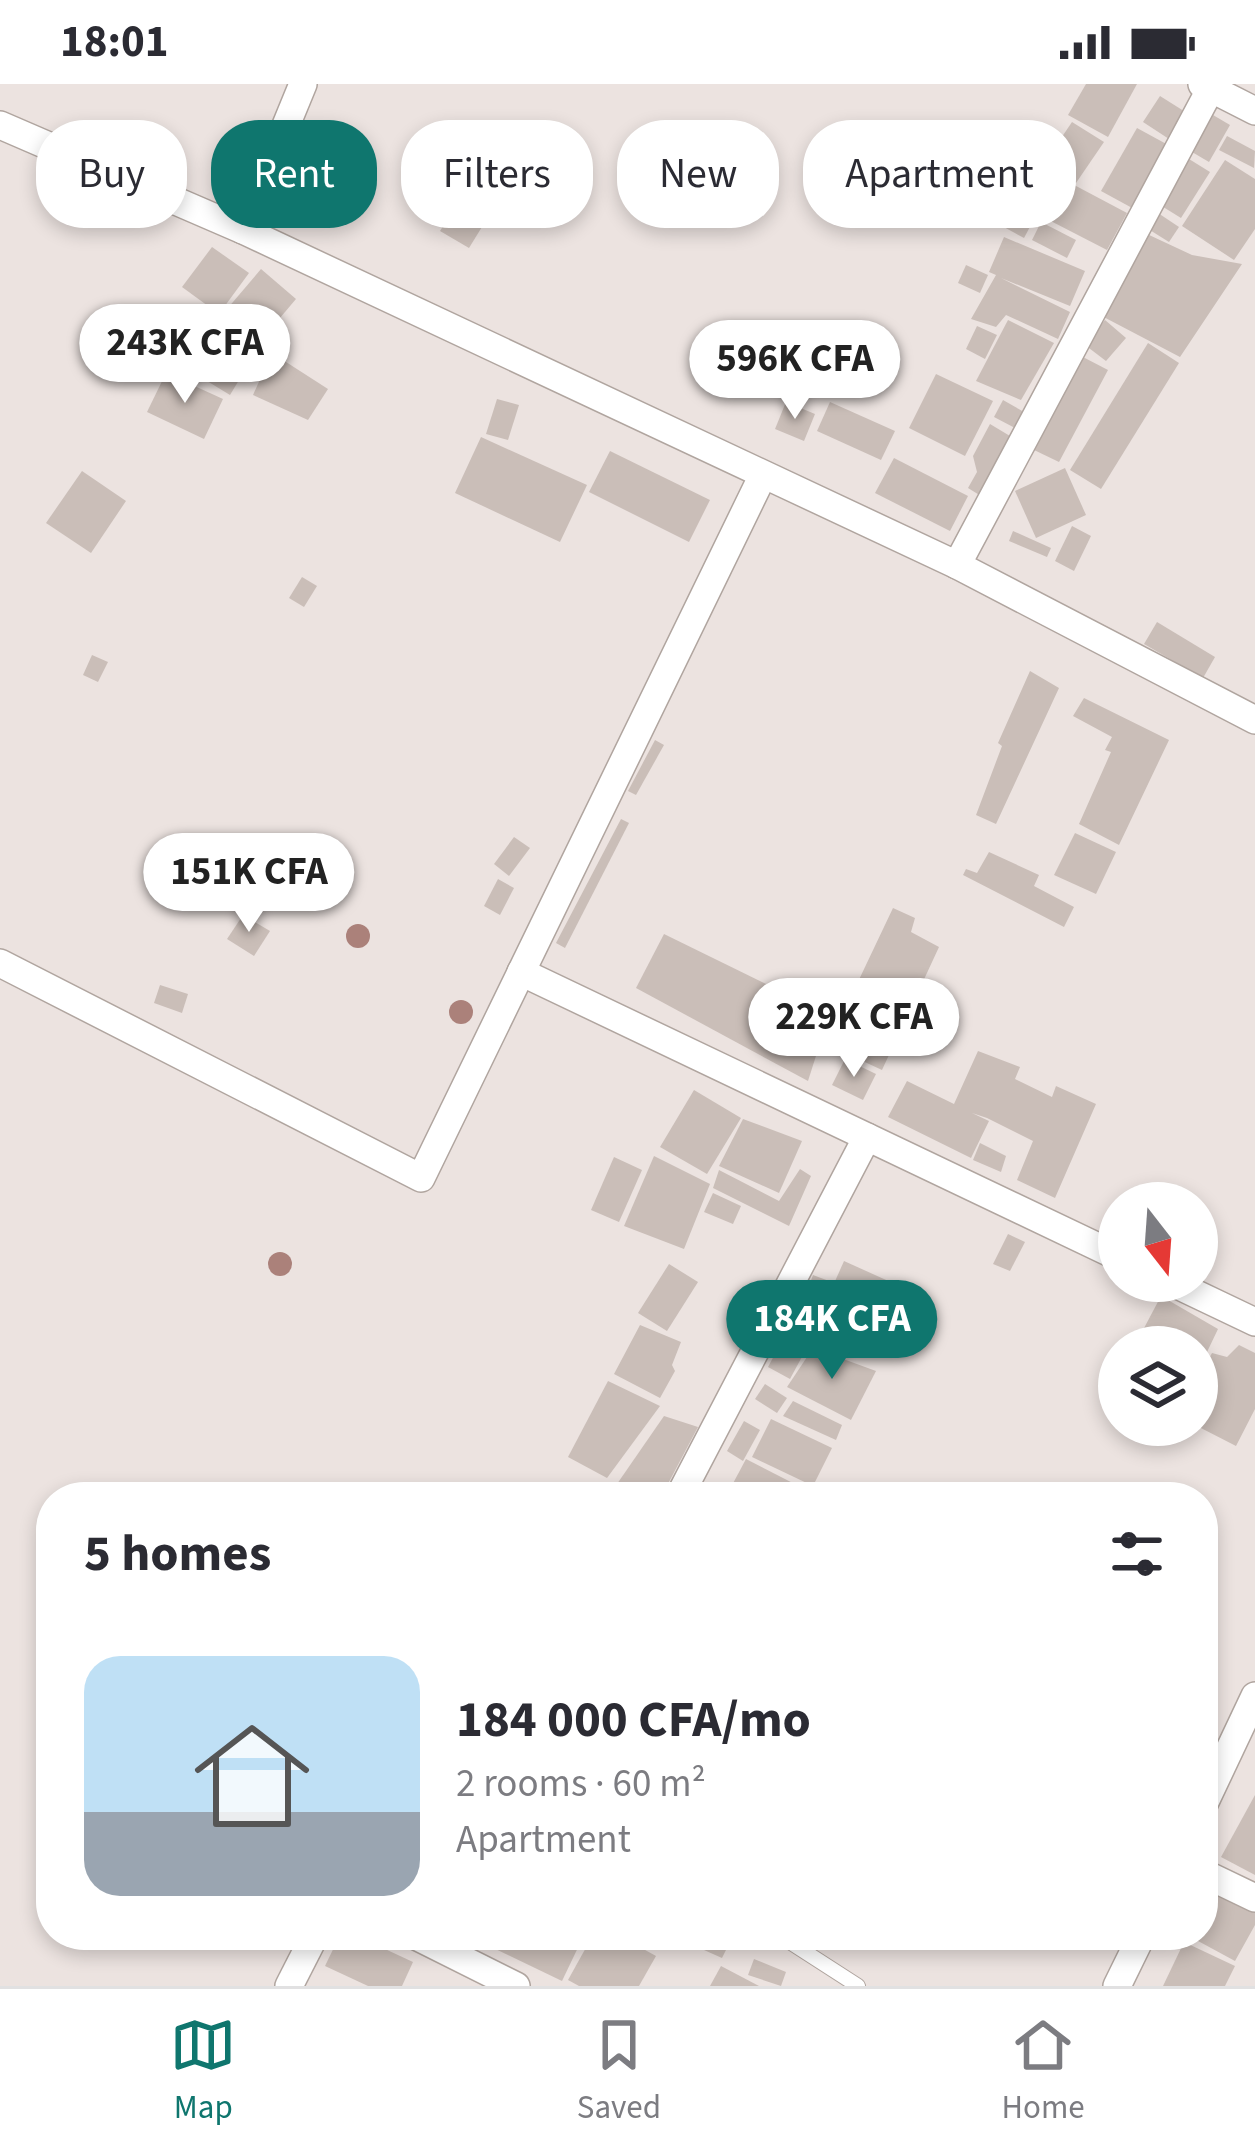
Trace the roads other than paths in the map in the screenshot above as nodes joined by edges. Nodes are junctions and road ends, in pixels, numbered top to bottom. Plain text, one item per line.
1 (303, 84) edge
2 (1206, 86) edge
3 (1255, 111) edge
4 (0, 125) edge
5 (243, 230) junction
6 (763, 477) junction
7 (956, 565) junction
8 (1255, 720) edge
9 (0, 963) edge
10 (521, 972) junction
11 (866, 1137) junction
12 (1098, 1247) edge
13 (1213, 1302) edge
14 (1255, 1322) edge
15 (687, 1482) edge
16 (1255, 1696) edge
17 (1218, 1774) edge
18 (1218, 1880) edge
19 (1255, 1898) edge
20 (307, 1950) edge
21 (460, 1950) edge
22 (802, 1950) edge
23 (1135, 1950) edge
24 (289, 1986) edge
25 (516, 1986) edge
26 (858, 1986) edge
27 (1118, 1986) edge

1 - 5 street
2 - 3 street
2 - 7 street
4 - 5 street
5 - 6 street
6 - 7 street
6 - 10 street
7 - 8 street
9 - 10 street
10 - 11 street
11 - 12 street
11 - 15 street
13 - 14 street
16 - 17 street
18 - 19 street
20 - 24 street
21 - 25 street
22 - 26 lane
23 - 27 street

